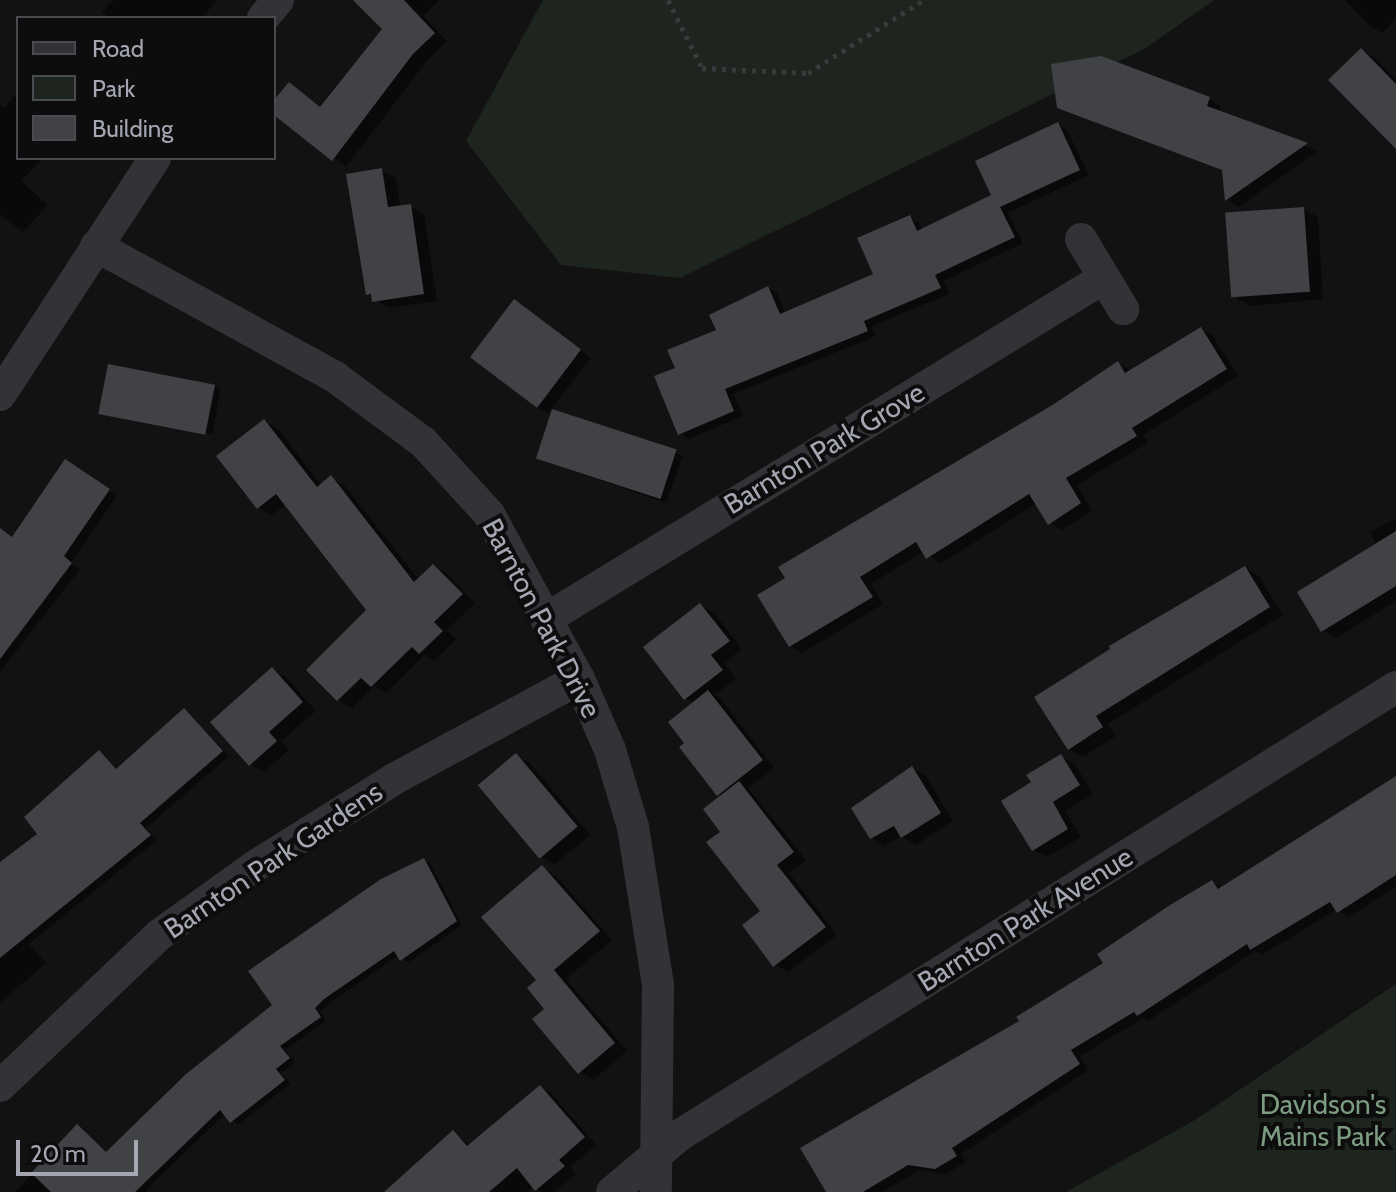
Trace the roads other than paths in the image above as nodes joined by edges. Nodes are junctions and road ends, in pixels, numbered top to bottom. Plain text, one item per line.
1 (278, 0) edge
2 (265, 16) edge
3 (154, 160) edge
4 (1081, 239) dead end
5 (96, 246) junction
6 (1104, 278) junction
7 (1123, 309) dead end
8 (0, 395) edge
9 (546, 619) junction
10 (579, 679) junction
11 (1396, 687) edge
12 (0, 1086) edge
13 (656, 1154) junction
14 (612, 1192) edge
15 (656, 1192) edge

1 - 2 street
3 - 5 street
4 - 6 street
5 - 8 street
5 - 9 street, Barnton Park Drive
6 - 7 street
6 - 9 street, Barnton Park Grove
9 - 10 street, Barnton Park Drive
10 - 12 street, Barnton Park Gardens
10 - 13 street, Barnton Park Drive
11 - 13 street, Barnton Park Avenue
13 - 14 street, Barnton Park Avenue
13 - 15 street, Barnton Park Drive

